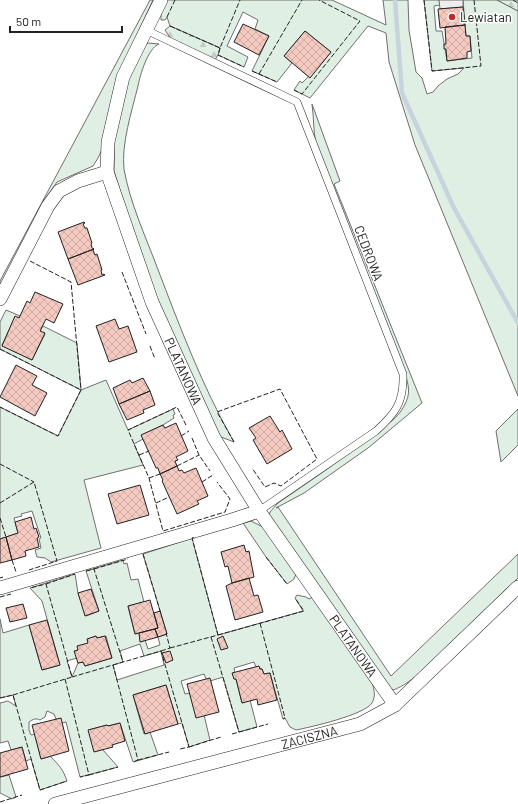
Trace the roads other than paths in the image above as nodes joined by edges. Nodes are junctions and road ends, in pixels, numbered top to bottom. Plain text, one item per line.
1 (161, 0) edge
2 (146, 30) junction
3 (107, 172) junction
4 (0, 299) edge
5 (259, 511) junction
6 (518, 587) edge
7 (0, 588) edge
8 (395, 705) junction
9 (55, 804) edge

1 - 2 street, PLATANOWA
2 - 3 street, PLATANOWA
2 - 5 lane, CEDROWA
3 - 4 street
3 - 5 street, PLATANOWA
5 - 7 street
5 - 8 street, PLATANOWA
6 - 8 street, ZACISZNA
8 - 9 street, ZACISZNA

